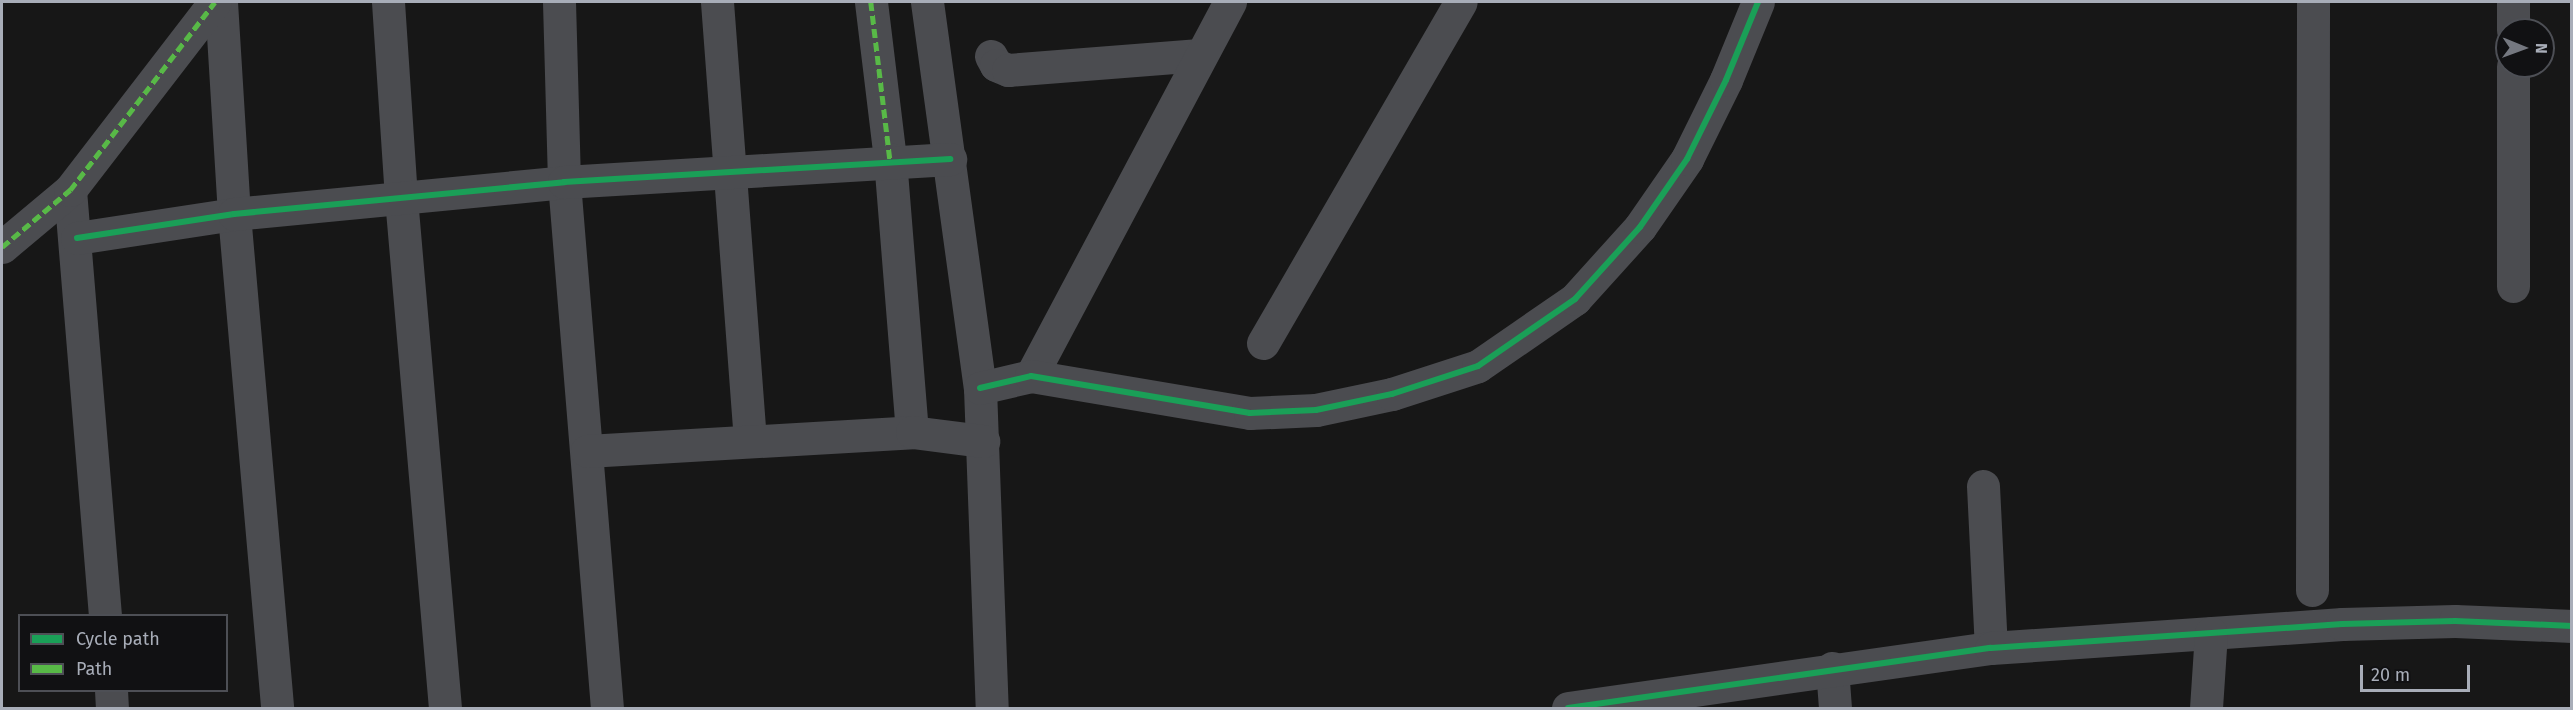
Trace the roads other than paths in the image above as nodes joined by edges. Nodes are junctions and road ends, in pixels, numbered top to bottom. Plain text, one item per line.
1 (215, 2) edge
2 (221, 2) edge
3 (388, 2) edge
4 (559, 2) edge
5 (717, 2) edge
6 (871, 2) edge
7 (927, 2) edge
8 (1230, 2) edge
9 (1461, 2) edge
10 (1758, 2) edge
11 (2313, 2) edge
12 (2513, 2) edge
13 (2513, 18) edge
14 (1199, 55) junction
15 (991, 56) dead end
16 (2513, 78) edge
17 (890, 159) junction
18 (950, 159) junction
19 (728, 170) junction
20 (564, 182) junction
21 (70, 190) junction
22 (401, 198) junction
23 (234, 214) junction
24 (77, 238) junction
25 (2, 247) edge
26 (2513, 286) dead end
27 (1263, 343) dead end
28 (1031, 376) junction
29 (980, 388) junction
30 (912, 432) junction
31 (750, 440) junction
32 (983, 441) junction
33 (587, 451) junction
34 (1983, 486) dead end
35 (2312, 590) dead end
36 (105, 614) edge
37 (2571, 626) edge
38 (2211, 633) junction
39 (1991, 648) junction
40 (1832, 668) junction
41 (111, 692) edge
42 (112, 708) edge
43 (277, 708) edge
44 (445, 708) edge
45 (608, 708) edge
46 (992, 708) edge
47 (1568, 708) edge
48 (1835, 708) edge
49 (2206, 708) edge

1 - 21 street
2 - 23 street
3 - 22 street
4 - 20 street
5 - 19 street
6 - 17 street
7 - 18 street
8 - 14 street
9 - 27 street
10 - 28 street
11 - 35 street
12 - 13 street
14 - 15 street
14 - 28 street
16 - 26 street
17 - 18 street
17 - 19 street
17 - 30 street
18 - 29 street
19 - 20 street
19 - 31 street
20 - 22 street
20 - 33 street
21 - 24 street
21 - 25 street
22 - 23 street
22 - 44 street
23 - 24 street
23 - 43 street
24 - 36 street
28 - 29 street
29 - 32 street
30 - 31 street
30 - 32 street
31 - 33 street
32 - 46 street
33 - 45 street
34 - 39 street
37 - 38 street
38 - 39 street
38 - 49 street
39 - 40 street
40 - 47 street
40 - 48 street
41 - 42 street

